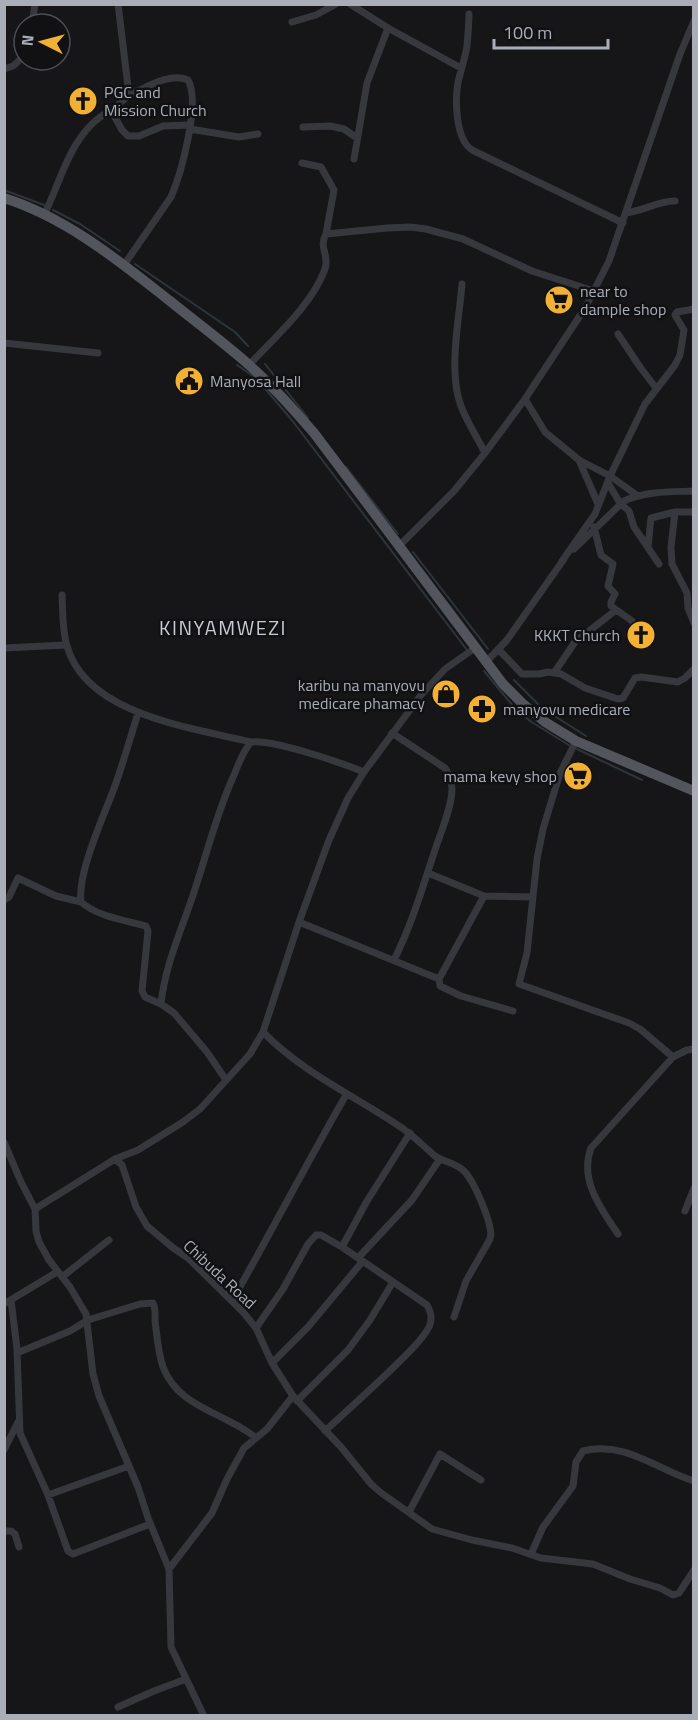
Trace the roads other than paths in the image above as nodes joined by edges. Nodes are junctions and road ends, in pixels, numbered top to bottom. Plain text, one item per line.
1 (118, 4) edge
2 (336, 4) edge
3 (350, 4) edge
4 (358, 7) edge
5 (469, 14) dead end
6 (693, 21) edge
7 (292, 22) dead end
8 (388, 28) junction
9 (461, 68) junction
10 (129, 95) junction
11 (111, 110) junction
12 (190, 127) junction
13 (303, 127) dead end
14 (258, 134) dead end
15 (357, 138) junction
16 (354, 159) dead end
17 (303, 163) dead end
18 (4, 198) edge
19 (675, 201) dead end
20 (626, 213) junction
21 (44, 214) junction
22 (623, 223) junction
23 (326, 234) junction
24 (124, 265) junction
25 (462, 284) dead end
26 (594, 291) junction
27 (693, 309) edge
28 (618, 334) dead end
29 (4, 343) edge
30 (98, 353) dead end
31 (249, 365) junction
32 (656, 388) junction
33 (525, 399) junction
34 (485, 453) junction
35 (579, 460) junction
36 (609, 479) junction
37 (693, 491) edge
38 (638, 496) junction
39 (598, 504) junction
40 (620, 504) junction
41 (675, 512) junction
42 (693, 512) edge
43 (595, 514) junction
44 (594, 531) junction
45 (398, 547) junction
46 (648, 547) junction
47 (562, 561) junction
48 (659, 564) dead end
49 (62, 595) dead end
50 (616, 610) junction
51 (632, 621) dead end
52 (693, 623) edge
53 (66, 645) junction
54 (4, 648) edge
55 (475, 648) junction
56 (498, 649) junction
57 (486, 662) junction
58 (693, 669) edge
59 (554, 673) junction
60 (138, 712) junction
61 (392, 733) junction
62 (576, 741) junction
63 (251, 742) junction
64 (364, 772) junction
65 (693, 791) edge
66 (428, 873) junction
67 (484, 896) junction
68 (533, 897) junction
69 (4, 900) edge
70 (81, 902) junction
71 (299, 922) junction
72 (394, 960) junction
73 (439, 980) junction
74 (161, 1004) junction
75 (513, 1011) dead end
76 (263, 1032) junction
77 (693, 1049) edge
78 (673, 1057) junction
79 (226, 1080) junction
80 (346, 1095) junction
81 (410, 1133) junction
82 (4, 1142) edge
83 (115, 1159) junction
84 (440, 1159) junction
85 (693, 1188) edge
86 (34, 1209) junction
87 (685, 1211) dead end
88 (618, 1234) dead end
89 (109, 1240) dead end
90 (342, 1247) junction
91 (360, 1260) junction
92 (59, 1275) junction
93 (393, 1282) junction
94 (232, 1300) junction
95 (8, 1302) edge
96 (454, 1317) dead end
97 (88, 1320) junction
98 (256, 1328) junction
99 (17, 1353) junction
100 (272, 1363) junction
101 (295, 1399) junction
102 (18, 1422) junction
103 (325, 1431) junction
104 (256, 1438) junction
105 (4, 1450) edge
106 (129, 1466) junction
107 (481, 1480) dead end
108 (693, 1481) edge
109 (48, 1495) junction
110 (409, 1512) junction
111 (150, 1524) junction
112 (4, 1531) edge
113 (19, 1547) dead end
114 (531, 1554) junction
115 (169, 1569) junction
116 (693, 1570) edge
117 (186, 1679) junction
118 (118, 1707) dead end
119 (204, 1716) edge

1 - 10 street
2 - 7 street
3 - 4 street
4 - 8 street
5 - 9 street
6 - 20 street
8 - 9 street
8 - 15 street
9 - 22 street
10 - 11 street
10 - 12 street
11 - 12 street
11 - 21 street
12 - 14 street
12 - 24 street
13 - 15 street
15 - 16 street
17 - 23 street
18 - 21 main road
19 - 20 street
20 - 22 street
21 - 24 main road
22 - 26 street
23 - 26 street
23 - 31 street
24 - 31 main road
25 - 34 street
26 - 33 street
27 - 32 street
28 - 32 street
29 - 30 street
31 - 45 main road
32 - 36 street
33 - 34 street
33 - 35 street
34 - 45 street
35 - 36 street
35 - 39 street
36 - 38 street
36 - 39 street
36 - 40 street
37 - 38 street
38 - 40 street
39 - 43 street
40 - 44 street
40 - 46 street
41 - 42 street
41 - 46 street
41 - 52 street
43 - 44 street
43 - 47 street
44 - 47 street
44 - 50 street
45 - 55 main road
46 - 48 street
47 - 56 street
49 - 53 street
50 - 51 street
50 - 59 street
53 - 54 street
53 - 60 street
55 - 57 main road
55 - 61 street
56 - 57 street
56 - 59 street
57 - 62 main road
58 - 59 street
60 - 63 street
60 - 70 street
61 - 64 street
61 - 66 street
62 - 65 main road
62 - 68 street
63 - 64 street
63 - 74 street
64 - 71 street
66 - 67 street
66 - 72 street
67 - 68 street
67 - 73 street
68 - 78 street
69 - 70 street
70 - 74 street
71 - 72 street
71 - 76 street
72 - 73 street
73 - 75 street
74 - 79 street
76 - 79 street
76 - 80 street
77 - 78 street
78 - 88 street
79 - 83 street
80 - 81 street
80 - 94 street
81 - 84 street
81 - 90 street
82 - 86 street
83 - 86 street
83 - 94 street, Chibuda Road
84 - 91 street
84 - 96 street
85 - 87 street
86 - 92 street
89 - 92 street
90 - 91 street
90 - 98 street
91 - 93 street
91 - 100 street
92 - 95 street
92 - 97 street
93 - 101 street
93 - 103 street
94 - 98 street, Chibuda Road
95 - 99 street
97 - 99 street
97 - 104 street
97 - 106 street
98 - 100 street, Chibuda Road
99 - 102 street
100 - 101 street, Chibuda Road
101 - 103 street, Chibuda Road
101 - 104 street
102 - 105 street
102 - 109 street
103 - 110 street, Chibuda Road
104 - 115 street
106 - 109 street
106 - 111 street
107 - 110 street
108 - 114 street
109 - 111 street
110 - 114 street, Chibuda Road
111 - 115 street
112 - 113 street
114 - 116 street, Chibuda Road
115 - 117 street
117 - 118 street
117 - 119 street

